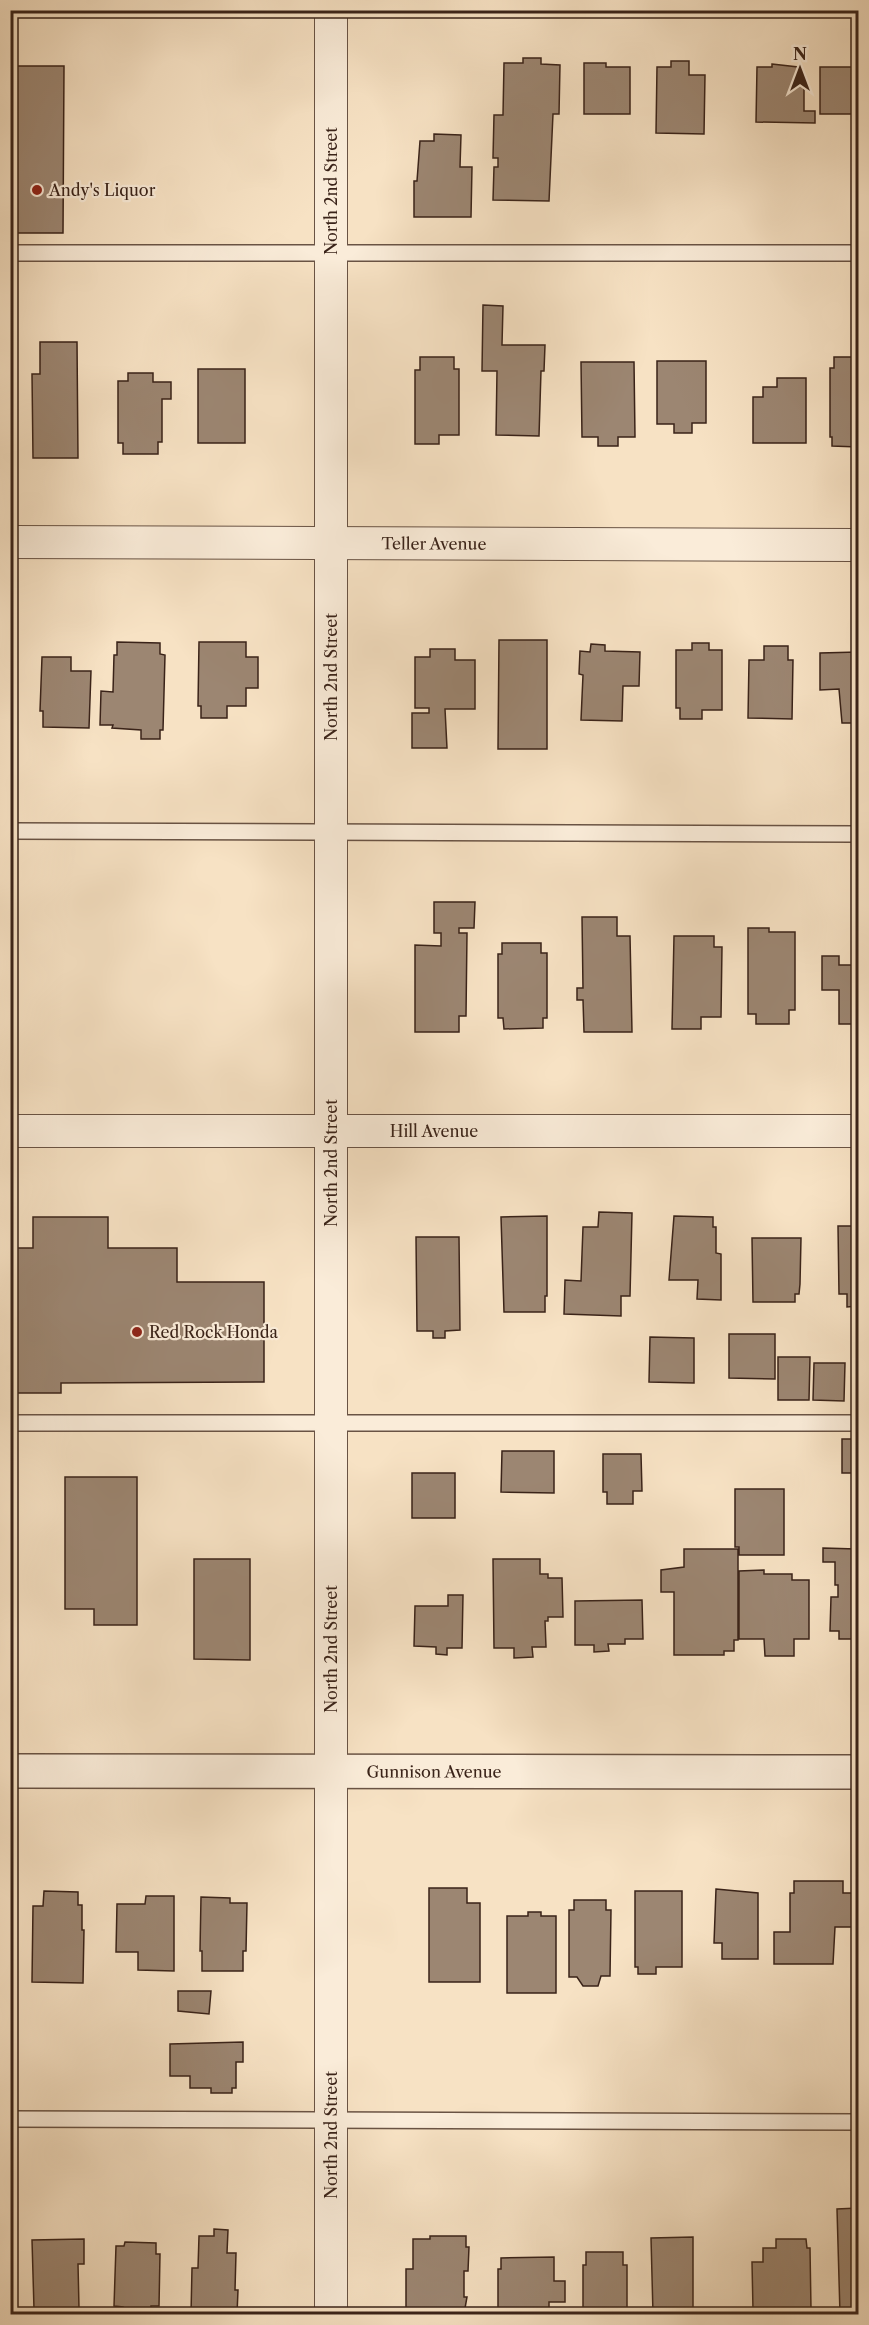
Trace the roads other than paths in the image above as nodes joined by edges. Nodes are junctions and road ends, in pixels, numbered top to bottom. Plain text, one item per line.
1 (331, 10) edge
2 (858, 253) edge
3 (10, 254) edge
4 (331, 255) junction
5 (10, 542) edge
6 (331, 542) junction
7 (858, 545) edge
8 (10, 831) edge
9 (331, 832) junction
10 (858, 834) edge
11 (10, 1131) edge
12 (331, 1131) junction
13 (858, 1131) edge
14 (10, 1423) edge
15 (331, 1423) junction
16 (858, 1423) edge
17 (10, 1771) edge
18 (331, 1771) junction
19 (858, 1772) edge
20 (10, 2119) edge
21 (331, 2120) junction
22 (858, 2122) edge
23 (331, 2314) edge

1 - 4 street, North 2nd Street
2 - 4 lane
3 - 4 lane
4 - 6 street, North 2nd Street
5 - 6 street, Teller Avenue
6 - 7 street, Teller Avenue
6 - 9 street, North 2nd Street
8 - 9 lane
9 - 10 lane
9 - 12 street, North 2nd Street
11 - 12 street, Hill Avenue
12 - 13 street, Hill Avenue
12 - 15 street, North 2nd Street
14 - 15 lane
15 - 16 lane
15 - 18 street, North 2nd Street
17 - 18 street, Gunnison Avenue
18 - 19 street, Gunnison Avenue
18 - 21 street, North 2nd Street
20 - 21 lane
21 - 22 lane
21 - 23 street, North 2nd Street

